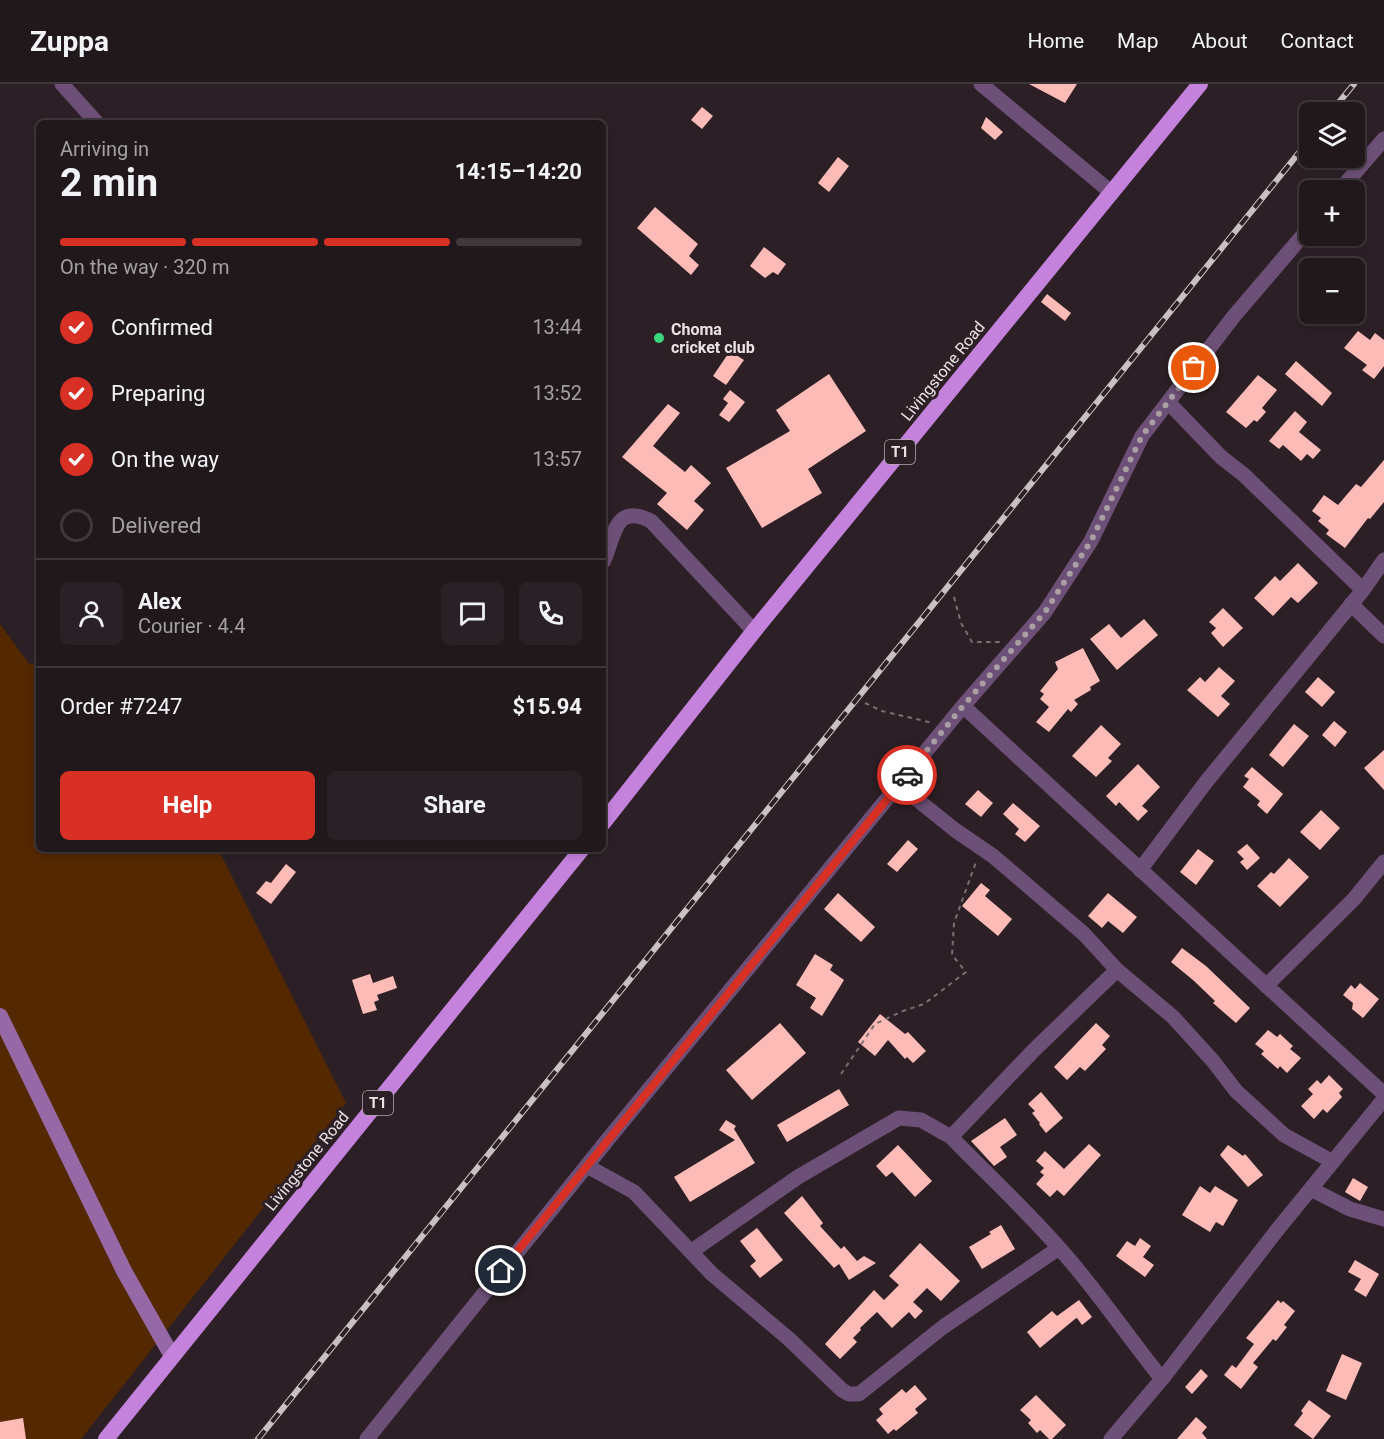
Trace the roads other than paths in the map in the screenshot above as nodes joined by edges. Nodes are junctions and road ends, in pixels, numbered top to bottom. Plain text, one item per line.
1 (62, 84) edge
2 (981, 84) edge
3 (1200, 84) edge
4 (94, 120) edge
5 (1384, 139) edge
6 (1349, 180) edge
7 (1112, 193) junction
8 (1299, 240) edge
9 (1168, 402) junction
10 (606, 554) edge
11 (1384, 560) edge
12 (1363, 590) junction
13 (1351, 604) junction
14 (754, 631) junction
15 (1384, 636) edge
16 (963, 706) junction
17 (899, 785) junction
18 (606, 817) edge
19 (580, 852) edge
20 (1384, 862) edge
21 (1140, 870) junction
22 (1117, 970) junction
23 (1266, 986) junction
24 (0, 1016) edge
25 (1384, 1094) edge
26 (1384, 1099) edge
27 (951, 1137) junction
28 (1333, 1162) junction
29 (587, 1166) junction
30 (1311, 1189) junction
31 (1384, 1219) edge
32 (1059, 1248) junction
33 (692, 1251) junction
34 (172, 1356) junction
35 (1162, 1379) junction
36 (106, 1439) edge
37 (366, 1439) edge
38 (1111, 1439) edge

1 - 4 street
2 - 7 street
3 - 7 highway, Livingstone Road / T1
5 - 6 street
7 - 14 highway, Livingstone Road / T1
8 - 9 street
9 - 12 street
9 - 16 street
10 - 14 street
11 - 12 street
12 - 13 street
13 - 15 street
13 - 21 street
14 - 18 highway, Livingstone Road / T1
16 - 17 street
16 - 21 street
17 - 22 street
17 - 29 street
19 - 34 highway, Livingstone Road / T1
20 - 23 street
21 - 23 street
22 - 27 street
22 - 28 street
23 - 25 street
24 - 34 main road
26 - 28 street
27 - 32 street
27 - 33 street
28 - 30 street
29 - 33 street
29 - 37 street
30 - 31 street
30 - 35 street
32 - 33 street
32 - 35 street
34 - 36 highway, Livingstone Road / T1
35 - 38 street

